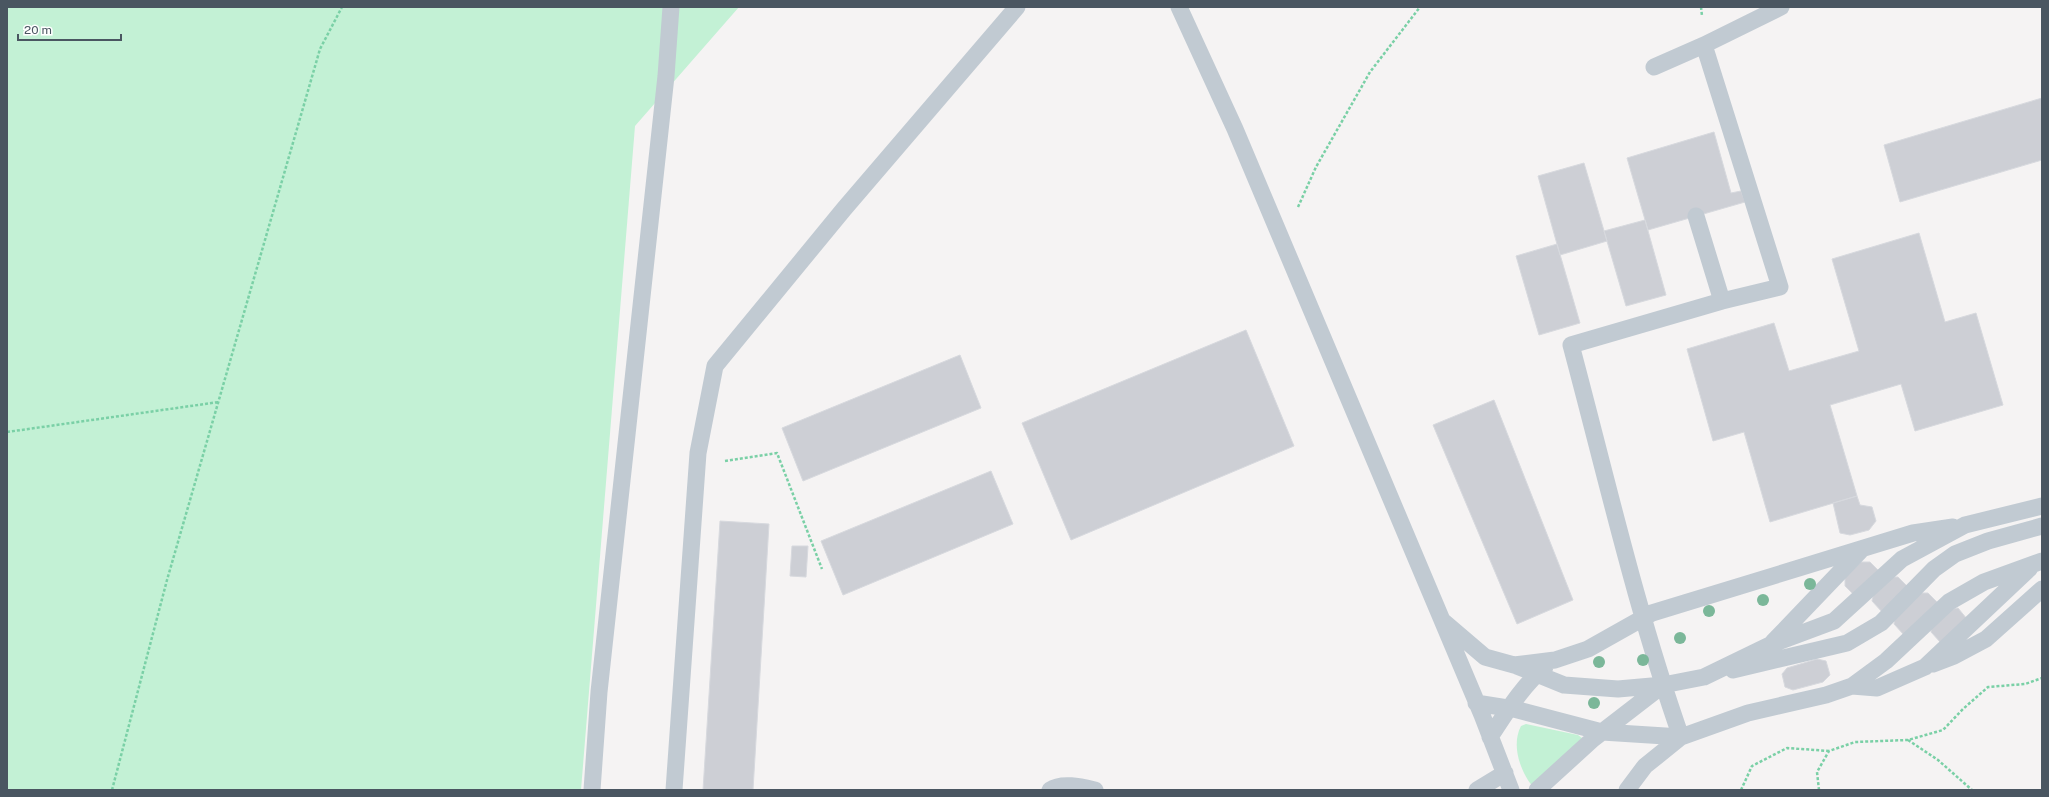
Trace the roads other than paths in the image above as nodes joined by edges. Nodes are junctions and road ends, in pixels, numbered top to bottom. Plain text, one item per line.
1 (671, 7) edge
2 (1017, 7) edge
3 (1179, 7) edge
4 (1781, 7) edge
5 (1704, 45) junction
6 (1654, 67) dead end
7 (1696, 216) dead end
8 (1722, 301) junction
9 (2042, 506) edge
10 (1965, 525) junction
11 (2042, 526) edge
12 (1862, 548) junction
13 (2039, 562) edge
14 (2042, 589) edge
15 (1643, 618) junction
16 (1441, 620) junction
17 (1770, 645) junction
18 (1555, 660) junction
19 (1514, 665) junction
20 (1925, 667) junction
21 (1537, 674) junction
22 (1704, 677) junction
23 (1663, 685) junction
24 (1852, 686) junction
25 (1476, 702) junction
26 (1509, 708) junction
27 (1602, 732) junction
28 (1490, 737) junction
29 (1681, 737) junction
30 (1505, 773) junction
31 (592, 790) edge
32 (674, 790) edge
33 (1050, 790) edge
34 (1095, 790) edge
35 (1477, 790) edge
36 (1511, 790) edge
37 (1537, 790) edge
38 (1627, 790) edge

1 - 31 lane
2 - 32 lane
3 - 16 lane
4 - 5 lane
5 - 6 lane
5 - 8 lane
7 - 8 lane
8 - 15 lane
9 - 10 lane
10 - 12 lane
10 - 17 lane
11 - 22 lane
12 - 15 lane
12 - 17 lane
13 - 20 lane
13 - 24 lane
14 - 20 lane
15 - 18 lane
15 - 23 lane
16 - 19 lane
16 - 25 lane
17 - 22 lane
18 - 19 lane
18 - 21 lane
19 - 21 lane
20 - 24 lane
21 - 23 lane
21 - 26 lane
22 - 23 lane
23 - 27 lane
23 - 29 lane
24 - 29 lane
25 - 26 lane
25 - 28 lane
26 - 27 lane
26 - 28 lane
27 - 29 lane
27 - 37 lane
28 - 30 lane
29 - 38 lane
30 - 35 lane
30 - 36 lane
33 - 34 lane

